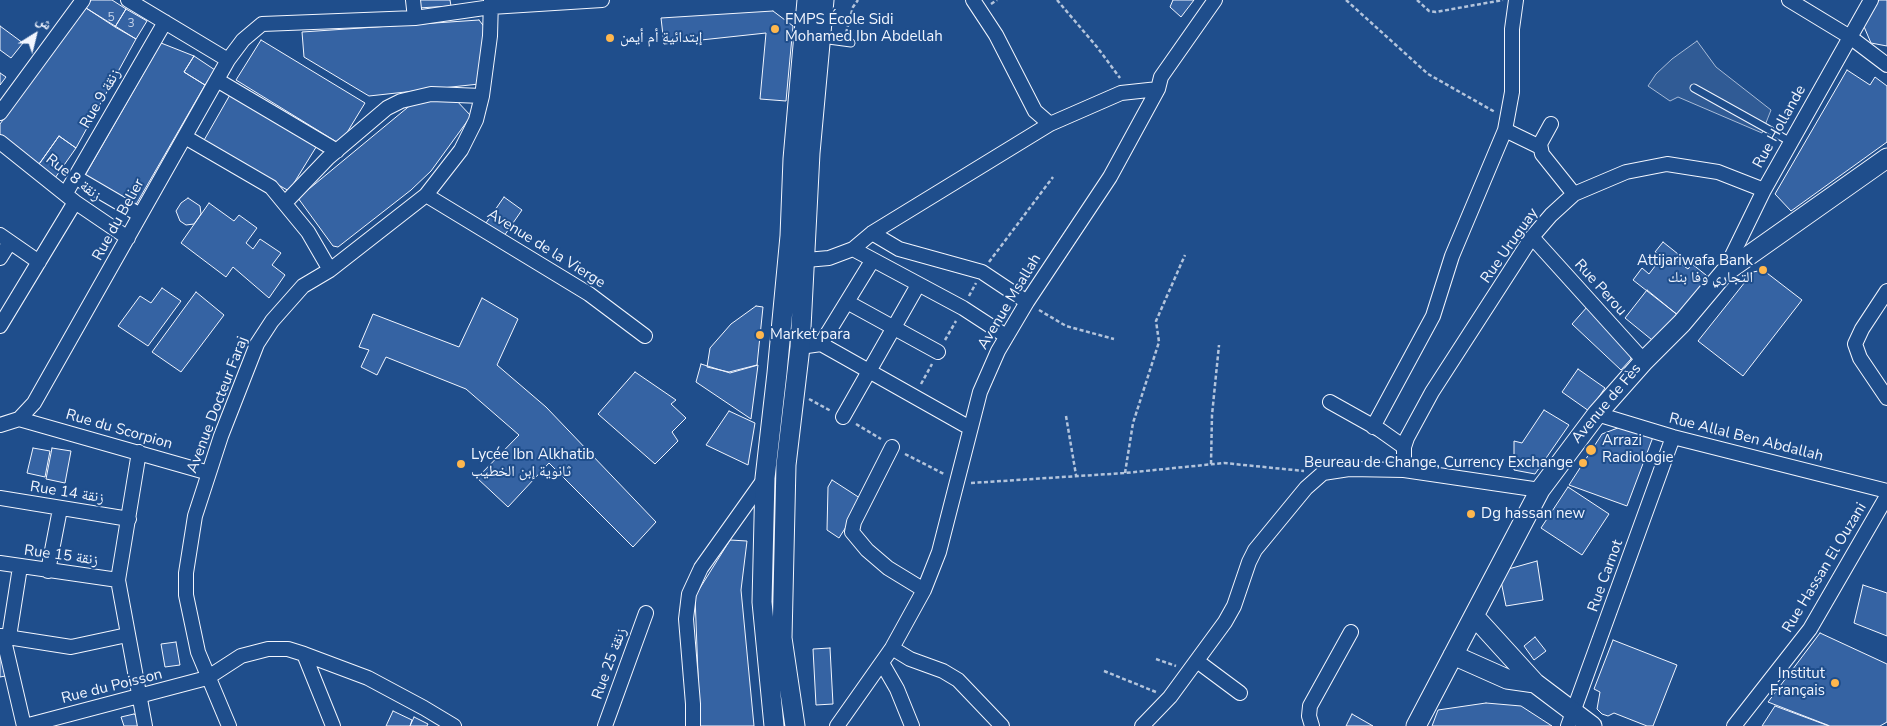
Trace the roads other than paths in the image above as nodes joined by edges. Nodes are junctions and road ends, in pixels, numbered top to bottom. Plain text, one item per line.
1 (83, 0) edge
2 (128, 0) edge
3 (412, 0) edge
4 (602, 0) edge
5 (807, 0) edge
6 (824, 0) edge
7 (973, 0) edge
8 (1215, 0) edge
9 (1516, 0) edge
10 (1789, 0) edge
11 (1871, 0) edge
12 (491, 4) edge
13 (415, 18) junction
14 (165, 22) junction
15 (1850, 37) junction
16 (820, 39) junction
17 (851, 43) dead end
18 (228, 60) junction
19 (1887, 64) edge
20 (218, 80) junction
21 (1694, 88) dead end
22 (1158, 89) junction
23 (482, 96) junction
24 (0, 113) edge
25 (1506, 123) junction
26 (1050, 124) junction
27 (1551, 124) dead end
28 (185, 137) junction
29 (0, 142) edge
30 (1791, 142) junction
31 (1540, 147) junction
32 (337, 151) junction
33 (1887, 158) edge
34 (75, 177) junction
35 (1764, 190) junction
36 (1574, 194) junction
37 (426, 195) junction
38 (70, 197) junction
39 (286, 203) junction
40 (140, 215) junction
41 (872, 233) junction
42 (1532, 237) junction
43 (5, 238) edge
44 (128, 238) junction
45 (853, 249) junction
46 (0, 258) edge
47 (806, 260) junction
48 (872, 261) junction
49 (39, 262) junction
50 (330, 270) junction
51 (1724, 273) junction
52 (918, 285) junction
53 (1887, 291) edge
54 (847, 302) junction
55 (1027, 302) junction
56 (0, 326) edge
57 (894, 328) junction
58 (645, 336) dead end
59 (1006, 336) junction
60 (821, 344) junction
61 (800, 347) junction
62 (938, 352) dead end
63 (1644, 361) junction
64 (870, 371) junction
65 (1887, 398) edge
66 (1330, 402) dead end
67 (1597, 414) junction
68 (844, 417) road end
69 (19, 419) junction
70 (0, 425) edge
71 (1373, 427) junction
72 (970, 428) junction
73 (1673, 437) junction
74 (892, 447) road end
75 (1404, 447) junction
76 (139, 452) junction
77 (1404, 470) junction
78 (208, 473) junction
79 (765, 478) junction
80 (1540, 490) junction
81 (1887, 491) edge
82 (1887, 496) edge
83 (0, 498) edge
84 (60, 509) junction
85 (129, 519) junction
86 (0, 563) edge
87 (20, 567) junction
88 (48, 570) junction
89 (118, 580) junction
90 (924, 590) junction
91 (646, 613) dead end
92 (1474, 616) junction
93 (1351, 632) dead end
94 (127, 635) junction
95 (4, 636) edge
96 (892, 648) junction
97 (304, 654) junction
98 (1453, 655) junction
99 (882, 663) junction
100 (1193, 666) junction
101 (207, 678) junction
102 (1535, 683) junction
103 (1240, 693) dead end
104 (139, 698) junction
105 (1571, 719) edge
106 (25, 726) edge
107 (145, 726) edge
108 (229, 726) edge
109 (333, 726) edge
110 (454, 726) edge
111 (605, 726) edge
112 (693, 726) edge
113 (774, 726) edge
114 (795, 726) edge
115 (836, 726) edge
116 (912, 726) edge
117 (1002, 726) edge
118 (1142, 726) edge
119 (1312, 726) edge
120 (1416, 726) edge
121 (1592, 726) edge
122 (1734, 726) edge

1 - 24 street
2 - 14 street
3 - 13 street
4 - 12 street
5 - 79 main road
6 - 16 main road
7 - 26 street
8 - 22 street, Avenue Msallah
9 - 25 street
10 - 15 street
11 - 15 street, Rue Hollande
12 - 13 street
12 - 23 street, Avenue Docteur Faraj
13 - 18 street, Rue du Belier
14 - 18 street
14 - 34 street, Rue 9 زنقة
15 - 19 street
15 - 30 street, Rue Hollande
16 - 17 lane
16 - 47 main road
18 - 20 street, Rue du Belier
20 - 28 street, Rue du Belier
20 - 32 street
21 - 30 lane
22 - 26 street
22 - 55 street, Avenue Msallah
23 - 32 street
23 - 37 street, Avenue Docteur Faraj
25 - 31 street
25 - 71 street
26 - 41 street
27 - 31 street
28 - 39 street
28 - 40 street, Rue du Belier
29 - 38 street, Rue 8 زنقة
30 - 35 street, Rue Hollande
31 - 36 street
32 - 39 street
33 - 51 main road, Avenue de Fès
34 - 38 street, Rue 9 زنقة
34 - 40 street
35 - 36 street, Rue Uruguay
35 - 51 street, Rue Hollande
36 - 42 street, Rue Uruguay
37 - 50 street, Avenue Docteur Faraj
37 - 58 street, Avenue de la Vierge
38 - 44 street, Rue 8 زنقة
38 - 49 street, Rue 9 زنقة
39 - 50 street
40 - 44 street, Rue du Belier
41 - 45 street
41 - 55 street
42 - 63 street, Rue Perou
42 - 75 street, Rue Uruguay
43 - 46 street
43 - 49 street
44 - 69 street, Rue du Belier
45 - 47 street
45 - 48 street
47 - 61 main road
48 - 52 street
48 - 54 street
49 - 56 street, Rue 9 زنقة
50 - 78 street, Avenue Docteur Faraj
51 - 63 main road, Avenue de Fès
52 - 57 street
52 - 59 street
53 - 65 street
54 - 57 street
54 - 60 street
55 - 59 street, Avenue Msallah
57 - 62 street
57 - 64 street
59 - 72 street, Avenue Msallah
60 - 61 street
60 - 64 street
61 - 114 main road
63 - 67 main road, Avenue de Fès
64 - 68 street
64 - 72 street
66 - 71 street
67 - 73 street, Rue Allal Ben Abdallah
67 - 80 main road, Avenue de Fès
69 - 70 street
69 - 76 street, Rue du Scorpion
71 - 75 street
72 - 90 street, Avenue Msallah
73 - 81 street, Rue Allal Ben Abdallah
73 - 105 street, Rue Carnot
74 - 90 street
75 - 77 street, Rue Uruguay
76 - 78 street, Rue du Scorpion
76 - 85 street
77 - 80 street
77 - 100 street
78 - 101 street, Avenue Docteur Faraj
79 - 112 street
79 - 113 main road
80 - 92 main road, Avenue de Fès
82 - 122 street, Rue Hassan El Ouzani
83 - 84 street, Rue 14 زنقة
84 - 85 street, Rue 14 زنقة
84 - 88 street
85 - 89 street
86 - 87 street, Rue 15 زنقة
87 - 88 street, Rue 15 زنقة
87 - 95 street
88 - 89 street, Rue 15 زنقة
89 - 94 street
90 - 96 street, Avenue Msallah
91 - 111 street, Rue 25 زنقة
92 - 98 main road, Avenue de Fès
92 - 102 main road
93 - 119 street
94 - 95 street
94 - 104 street
95 - 106 street
96 - 99 street, Avenue Msallah
96 - 117 street
97 - 101 street, Rue du Poisson
97 - 109 street
97 - 110 street, Rue du Poisson
98 - 102 main road
98 - 120 main road, Avenue de Fès
99 - 115 street, Avenue Msallah
99 - 116 street
100 - 103 street
100 - 118 street
101 - 104 street, Rue du Poisson
101 - 108 street, Avenue Docteur Faraj
102 - 105 main road
104 - 106 street, Rue du Poisson
104 - 107 street
105 - 121 main road

